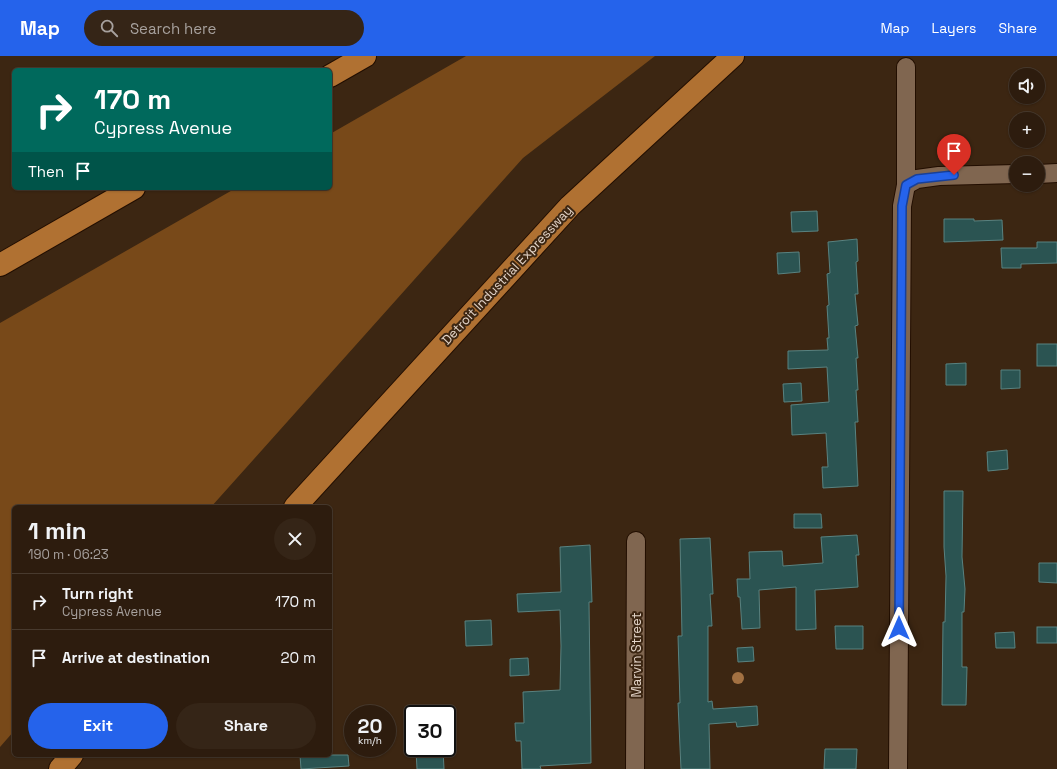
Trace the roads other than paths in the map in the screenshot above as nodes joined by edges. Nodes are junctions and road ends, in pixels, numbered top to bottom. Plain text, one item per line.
1 (365, 56) edge
2 (732, 56) edge
3 (906, 67) dead end
4 (332, 75) edge
5 (1057, 173) edge
6 (1009, 174) edge
7 (1045, 174) edge
8 (906, 185) junction
9 (131, 190) edge
10 (0, 265) edge
11 (297, 505) edge
12 (636, 541) dead end
13 (70, 757) edge
14 (60, 769) edge
15 (635, 769) edge
16 (898, 769) edge

1 - 4 highway
2 - 11 highway, Detroit Industrial Expressway
3 - 8 street
5 - 7 street
6 - 8 street
8 - 16 street
9 - 10 highway
12 - 15 street, Marvin Street
13 - 14 highway

